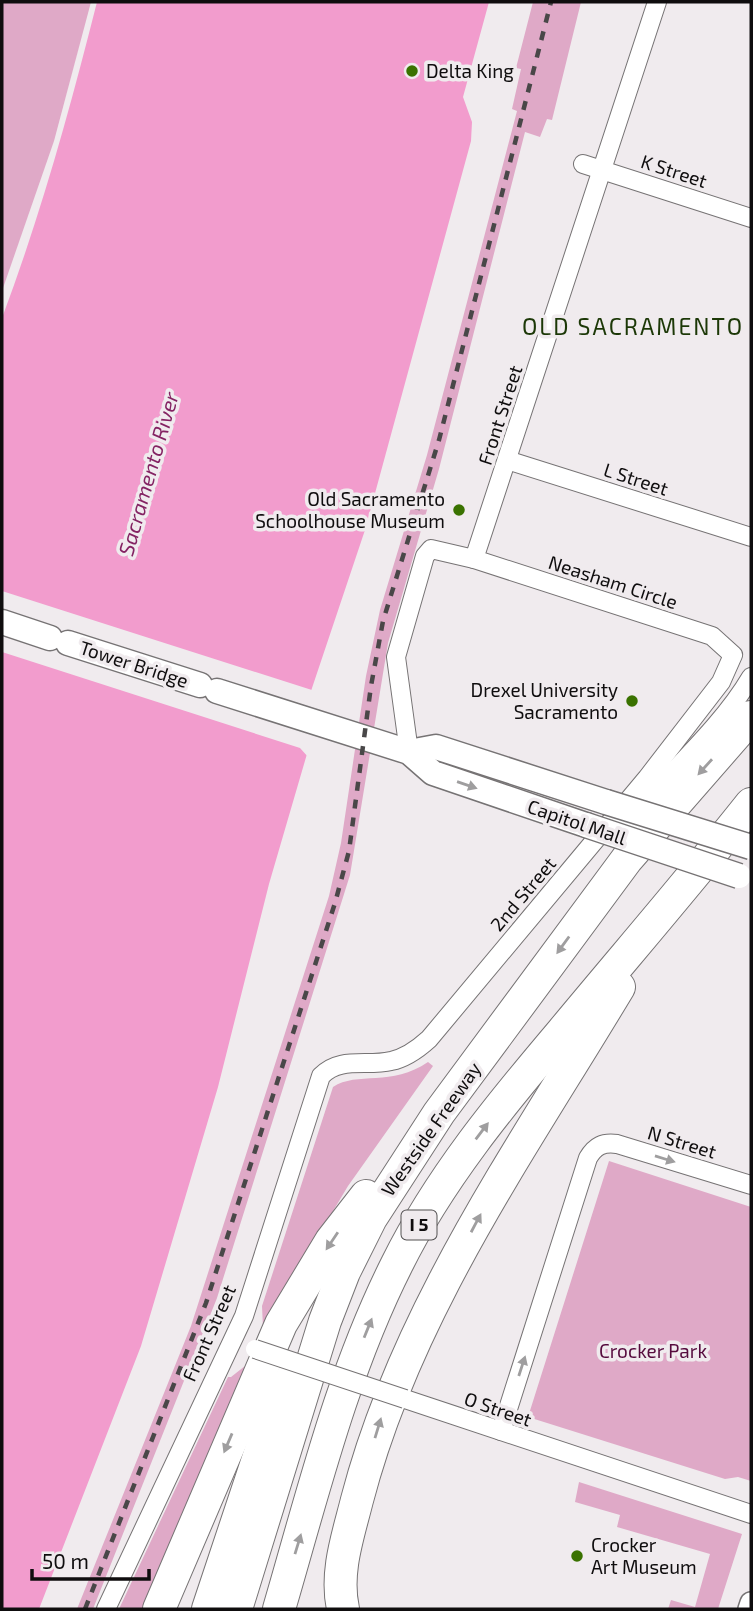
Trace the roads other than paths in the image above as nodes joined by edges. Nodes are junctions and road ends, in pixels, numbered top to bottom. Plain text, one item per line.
1 (657, 2) edge
2 (583, 164) dead end
3 (602, 170) junction
4 (751, 218) edge
5 (507, 460) junction
6 (751, 537) edge
7 (474, 559) junction
8 (2, 622) edge
9 (733, 655) joint
10 (751, 677) edge
11 (751, 717) edge
12 (323, 725) joint
13 (409, 752) junction
14 (751, 805) edge
15 (636, 810) junction
16 (617, 835) junction
17 (751, 847) edge
18 (745, 878) edge
19 (670, 902) junction
20 (330, 1068) joint
21 (439, 1113) junction
22 (751, 1185) edge
23 (325, 1321) junction
24 (233, 1341) junction
25 (501, 1431) junction
26 (751, 1514) edge
27 (751, 1603) edge
28 (106, 1609) edge
29 (159, 1609) edge
30 (208, 1609) edge
31 (236, 1609) edge
32 (279, 1609) edge
33 (343, 1609) edge
34 (749, 1609) edge

1 - 3 street, Front Street
2 - 3 street, K Street
3 - 4 street, K Street
3 - 5 street, Front Street
5 - 6 street, L Street
5 - 7 street, Front Street
7 - 9 street, Neasham Circle
7 - 13 street
8 - 12 main road, Tower Bridge
9 - 20 street, 2nd Street
10 - 15 street
11 -> 21 highway, Westside Freeway / I 5
12 - 13 main road, Capitol Mall
13 - 15 main road, Capitol Mall, bridge
13 -> 16 main road, Capitol Mall, bridge
14 - 19 highway, I 5
15 - 16 street
15 - 17 main road, Capitol Mall, bridge
16 - 18 main road, Capitol Mall, bridge
32 -> 19 highway, I 5
33 -> 19 highway
20 - 24 street, Front Street
21 - 23 highway, Westside Freeway / I 5
21 -> 29 highway
25 -> 22 street, N Street
23 - 30 highway
23 - 31 highway, Westside Freeway / I 5
24 - 25 street, O Street, bridge
24 - 28 street, Front Street
25 - 26 street, O Street
27 - 34 street

